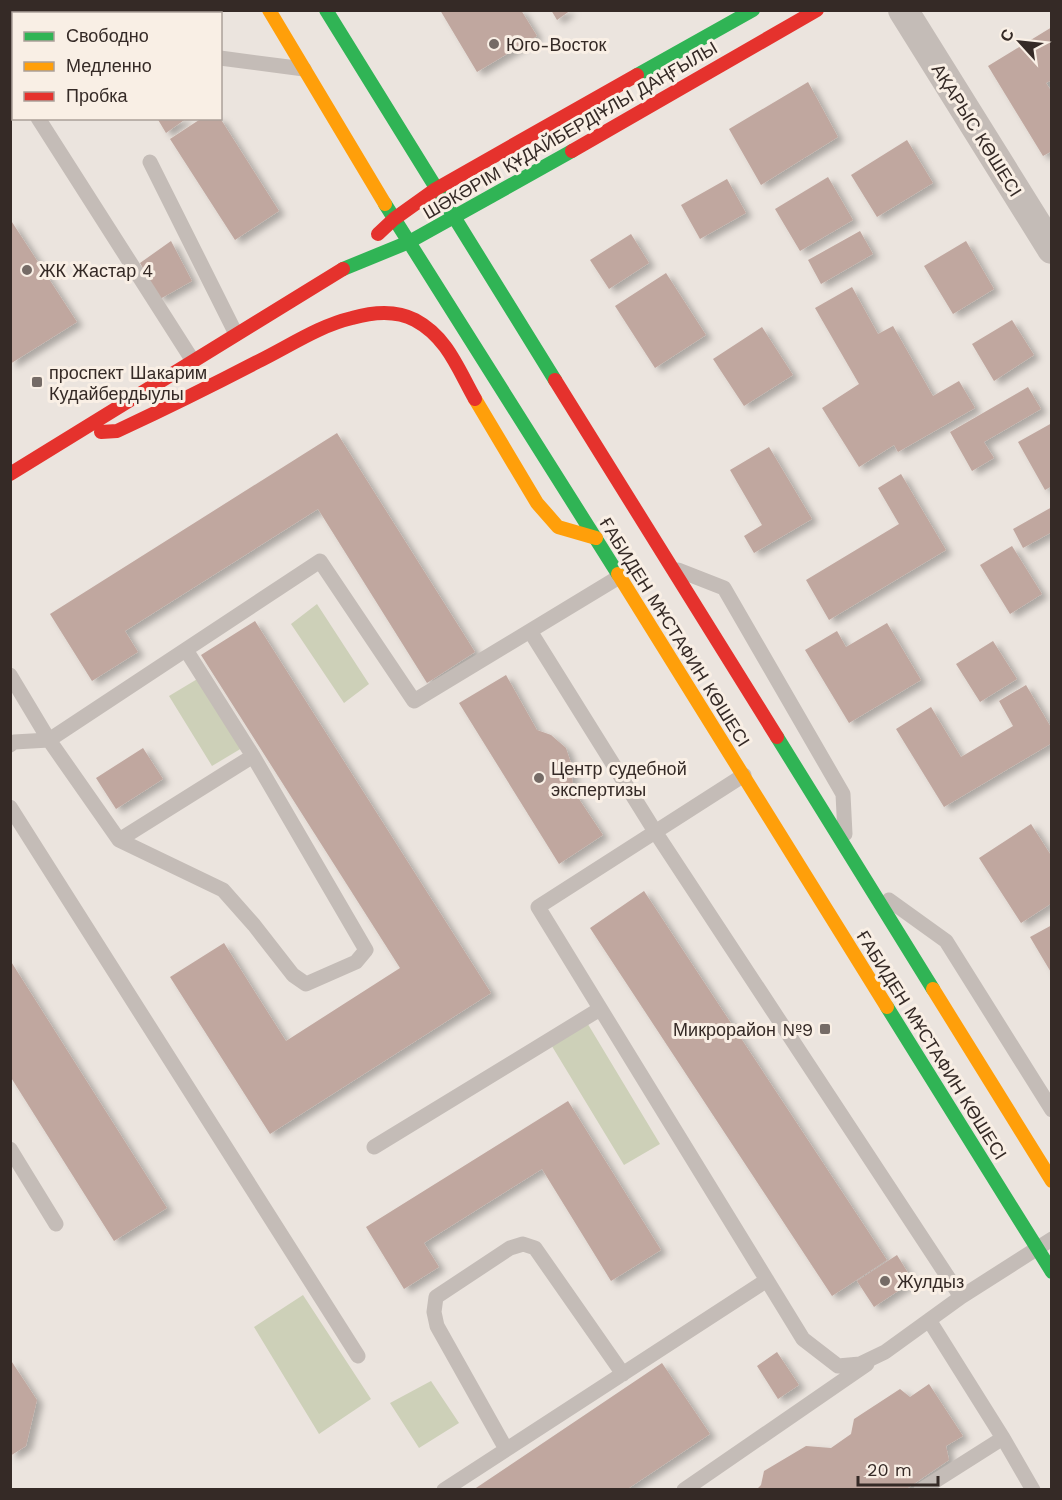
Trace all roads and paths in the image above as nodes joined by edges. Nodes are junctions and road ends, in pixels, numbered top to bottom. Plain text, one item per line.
1 (269, 10) edge
2 (326, 10) edge
3 (753, 10) edge
4 (817, 10) edge
5 (903, 10) edge
6 (222, 58) edge
7 (304, 70) junction
8 (39, 120) edge
9 (150, 162) dead end
10 (436, 189) junction
11 (394, 219) junction
12 (453, 219) junction
13 (409, 242) junction
14 (1052, 249) edge
15 (337, 272) junction
16 (236, 334) junction
17 (193, 361) junction
18 (75, 434) junction
19 (10, 474) edge
20 (596, 538) junction
21 (672, 567) junction
22 (620, 577) junction
23 (530, 631) junction
24 (186, 650) junction
25 (10, 675) edge
26 (49, 740) junction
27 (10, 744) edge
28 (253, 756) junction
29 (744, 775) junction
30 (10, 807) edge
31 (656, 833) junction
32 (119, 840) junction
33 (846, 849) junction
34 (868, 885) junction
35 (600, 1009) junction
36 (1052, 1110) edge
37 (374, 1147) dead end
38 (10, 1149) edge
39 (1052, 1181) edge
40 (56, 1224) dead end
41 (1052, 1239) edge
42 (1036, 1248) junction
43 (1052, 1272) edge
44 (766, 1280) junction
45 (961, 1297) junction
46 (929, 1320) junction
47 (885, 1352) junction
48 (358, 1356) dead end
49 (623, 1374) junction
50 (1003, 1438) junction
51 (506, 1449) junction
52 (444, 1490) edge
53 (684, 1490) edge
54 (921, 1490) edge
55 (1033, 1490) edge

1 - 7 main road, ҒАБИДЕН МҰСТАФИН КӨШЕСІ
2 - 10 main road, ҒАБИДЕН МҰСТАФИН КӨШЕСІ
3 - 10 main road, ШӘКӘРІМ ҚҰДАЙБЕРДІҰЛЫ ДАҢҒЫЛЫ
4 - 12 main road, ШӘКӘРІМ ҚҰДАЙБЕРДІҰЛЫ ДАҢҒЫЛЫ
5 - 14 street, АҚАРЫС КӨШЕСІ
6 - 7 lane
7 - 11 main road, ҒАБИДЕН МҰСТАФИН КӨШЕСІ
8 - 17 lane
9 - 16 lane
10 - 11 main road, ШӘКӘРІМ ҚҰДАЙБЕРДІҰЛЫ ДАҢҒЫЛЫ
10 - 12 main road, ҒАБИДЕН МҰСТАФИН КӨШЕСІ
11 - 13 main road, ҒАБИДЕН МҰСТАФИН КӨШЕСІ
11 - 15 main road, ШӘКӘРІМ ҚҰДАЙБЕРДІҰЛЫ ДАҢҒЫЛЫ
12 - 13 main road, ШӘКӘРІМ ҚҰДАЙБЕРДІҰЛЫ ДАҢҒЫЛЫ
12 - 21 main road, ҒАБИДЕН МҰСТАФИН КӨШЕСІ
13 - 15 main road, ШӘКӘРІМ ҚҰДАЙБЕРДІҰЛЫ ДАҢҒЫЛЫ
13 - 20 main road, ҒАБИДЕН МҰСТАФИН КӨШЕСІ
15 - 16 main road, ШӘКӘРІМ ҚҰДАЙБЕРДІҰЛЫ ДАҢҒЫЛЫ
16 - 17 main road, ШӘКӘРІМ ҚҰДАЙБЕРДІҰЛЫ ДАҢҒЫЛЫ
17 - 18 main road, ШӘКӘРІМ ҚҰДАЙБЕРДІҰЛЫ ДАҢҒЫЛЫ
18 - 19 main road, ШӘКӘРІМ ҚҰДАЙБЕРДІҰЛЫ ДАҢҒЫЛЫ
18 - 20 main road
20 - 22 main road, ҒАБИДЕН МҰСТАФИН КӨШЕСІ
21 - 33 main road, ҒАБИДЕН МҰСТАФИН КӨШЕСІ
21 - 33 lane
22 - 23 lane
22 - 29 main road, ҒАБИДЕН МҰСТАФИН КӨШЕСІ
23 - 24 lane
23 - 31 lane
24 - 26 lane
24 - 28 lane
25 - 26 lane
26 - 27 lane
26 - 32 lane
28 - 32 lane
28 - 32 lane
29 - 31 lane
29 - 42 main road, ҒАБИДЕН МҰСТАФИН КӨШЕСІ
30 - 48 lane
31 - 35 lane
31 - 45 lane
33 - 34 main road, ҒАБИДЕН МҰСТАФИН КӨШЕСІ
34 - 36 lane
34 - 39 main road, ҒАБИДЕН МҰСТАФИН КӨШЕСІ
35 - 37 lane
35 - 44 lane
38 - 40 lane
41 - 42 lane
42 - 43 main road, ҒАБИДЕН МҰСТАФИН КӨШЕСІ
42 - 45 lane
44 - 47 lane
44 - 49 lane
45 - 46 lane
46 - 47 lane
46 - 50 lane
47 - 53 lane
49 - 51 lane
49 - 51 lane
50 - 54 lane
50 - 55 lane
51 - 52 lane

